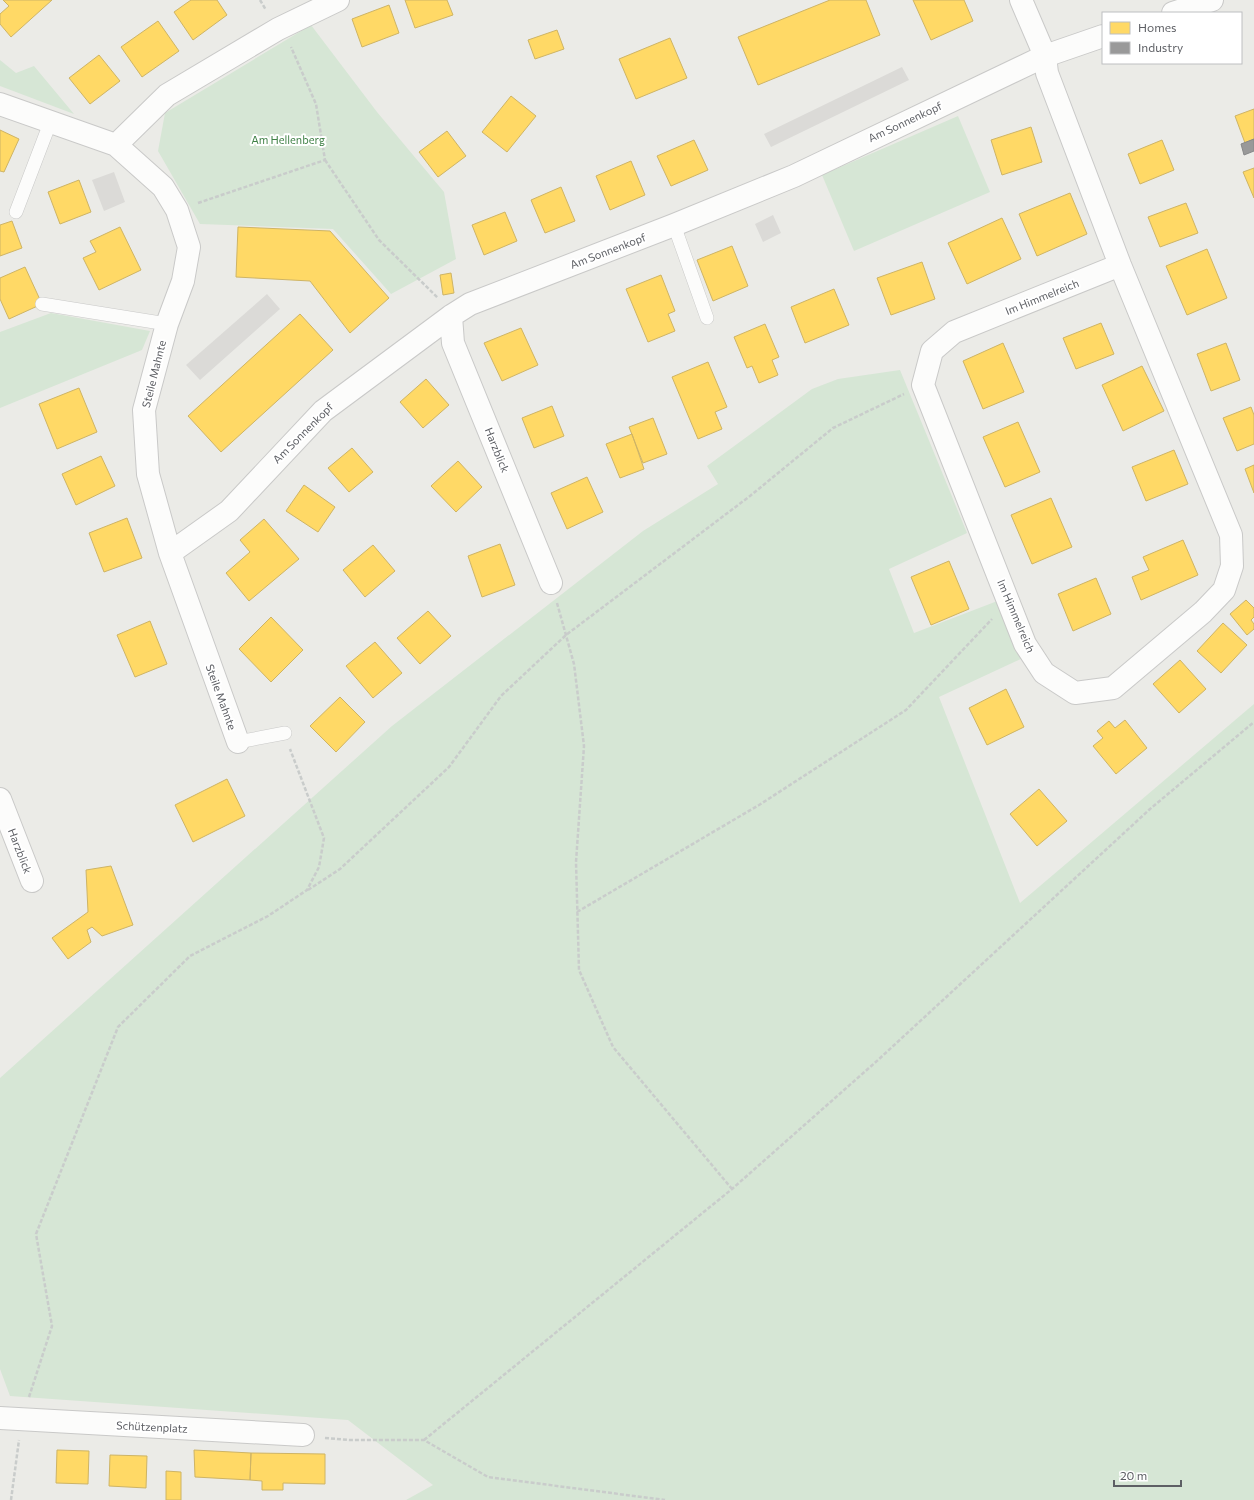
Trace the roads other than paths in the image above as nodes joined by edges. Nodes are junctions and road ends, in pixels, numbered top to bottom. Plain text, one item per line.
1 (338, 0) edge
2 (1021, 0) edge
3 (1212, 0) edge
4 (1176, 12) edge
5 (1102, 36) edge
6 (1045, 56) junction
7 (0, 104) edge
8 (50, 123) junction
9 (116, 145) junction
10 (16, 212) dead end
11 (674, 225) junction
12 (1120, 266) junction
13 (42, 304) dead end
14 (451, 316) junction
15 (707, 318) dead end
16 (167, 324) junction
17 (170, 553) junction
18 (551, 583) road end
19 (285, 733) road end
20 (238, 742) joint
21 (0, 799) edge
22 (32, 881) dead end
23 (0, 1418) edge
24 (303, 1436) road end

1 - 9 street
2 - 6 street, Im Himmelreich
3 - 4 street
5 - 6 street, Am Sonnenkopf
6 - 11 street, Am Sonnenkopf
6 - 12 street, Im Himmelreich
7 - 8 street, Steile Mahnte
8 - 9 street, Steile Mahnte
8 - 10 lane
9 - 16 street, Steile Mahnte
11 - 14 street, Am Sonnenkopf
11 - 15 lane
12 - 12 street, Im Himmelreich
13 - 16 lane
14 - 17 street, Am Sonnenkopf
14 - 18 street, Harzblick
16 - 17 street, Steile Mahnte
17 - 20 street, Steile Mahnte
19 - 20 lane, Steile Mahnte
21 - 22 street, Harzblick
23 - 24 street, Schützenplatz

